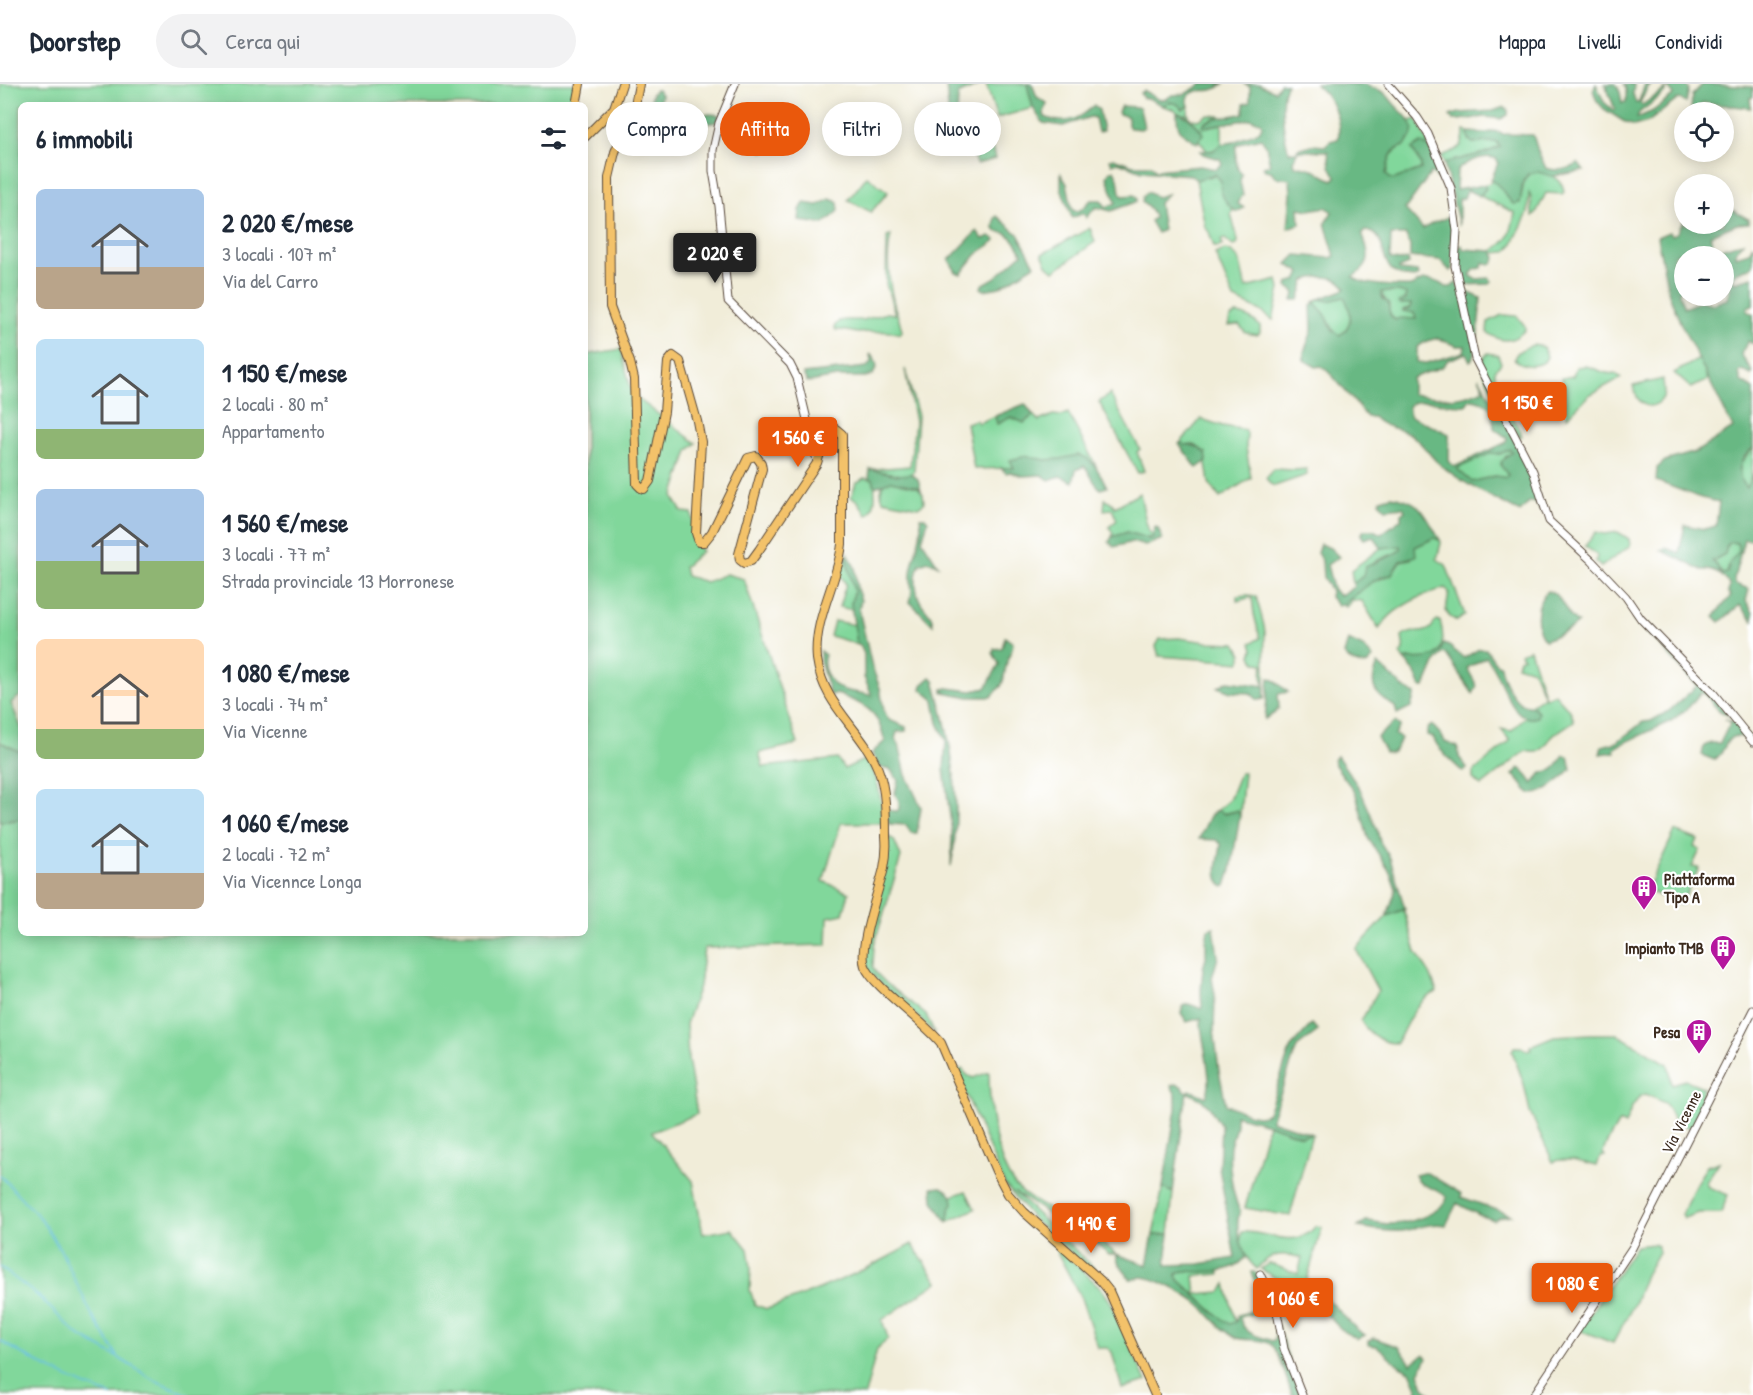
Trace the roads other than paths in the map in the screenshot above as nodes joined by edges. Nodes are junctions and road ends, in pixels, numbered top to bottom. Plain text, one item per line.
1 (580, 84) edge
2 (622, 84) edge
3 (639, 84) edge
4 (735, 84) edge
5 (1388, 84) edge
6 (577, 102) edge
7 (588, 134) edge
8 (817, 463) junction
9 (1753, 742) edge
10 (1753, 1010) edge
11 (1260, 1274) dead end
12 (1155, 1395) edge
13 (1302, 1395) edge
14 (1534, 1395) edge

1 - 6 main road
2 - 7 main road
3 - 8 main road
4 - 8 street
5 - 9 street
8 - 12 main road
10 - 14 street, Via Vicenne
11 - 13 street

